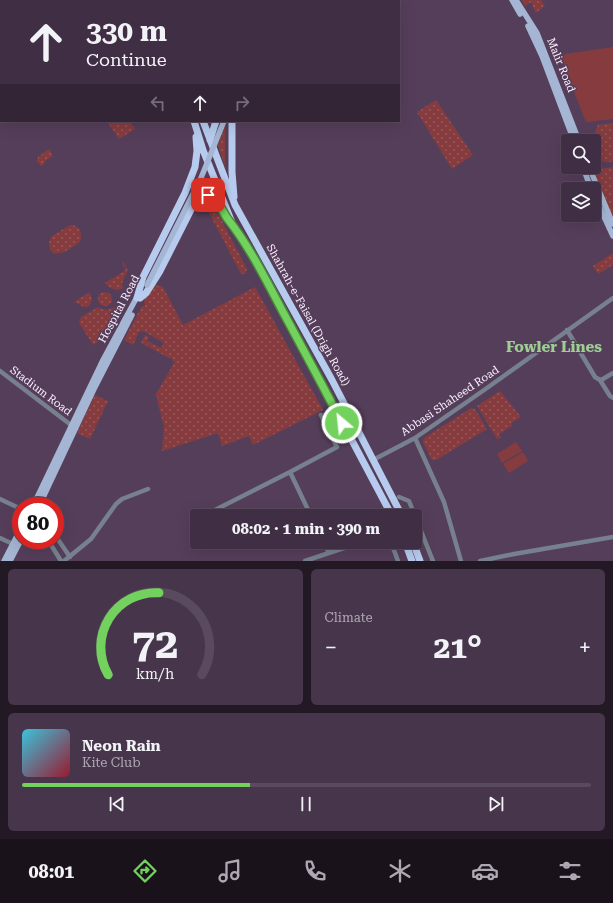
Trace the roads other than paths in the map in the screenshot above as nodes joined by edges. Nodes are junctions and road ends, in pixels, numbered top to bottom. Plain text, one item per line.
1 (512, 0) edge
2 (516, 0) edge
3 (203, 122) edge
4 (217, 122) edge
5 (229, 122) edge
6 (195, 124) edge
7 (571, 134) edge
8 (576, 134) edge
9 (210, 140) junction
10 (592, 174) edge
11 (235, 205) junction
12 (601, 210) edge
13 (613, 224) edge
14 (233, 225) junction
15 (613, 236) edge
16 (146, 285) junction
17 (139, 298) junction
18 (613, 298) edge
19 (567, 330) junction
20 (0, 371) edge
21 (613, 373) edge
22 (600, 380) junction
23 (613, 398) edge
24 (321, 415) dead end
25 (71, 425) junction
26 (414, 438) junction
27 (373, 460) junction
28 (290, 472) junction
29 (148, 490) dead end
30 (37, 497) edge
31 (42, 497) edge
32 (399, 498) dead end
33 (0, 499) edge
34 (12, 504) edge
35 (216, 509) edge
36 (308, 509) edge
37 (388, 509) edge
38 (398, 509) edge
39 (412, 509) edge
40 (422, 534) edge
41 (613, 537) edge
42 (0, 538) edge
43 (12, 544) edge
44 (12, 546) edge
45 (64, 548) edge
46 (16, 549) edge
47 (54, 549) edge
48 (327, 549) edge
49 (341, 549) edge
50 (394, 549) edge
51 (408, 549) edge
52 (416, 549) edge
53 (329, 553) junction
54 (70, 557) junction
55 (4, 561) edge
56 (10, 561) edge
57 (61, 561) edge
58 (64, 561) edge
59 (305, 561) edge
60 (398, 561) edge
61 (412, 561) edge
62 (420, 561) edge
63 (433, 561) edge
64 (461, 561) edge
65 (480, 561) edge

1 - 7 main road, Malir Road
2 - 8 main road, Malir Road
3 - 9 highway, Shahrah-e-Faisal (Drigh Road)
4 - 5 highway
4 - 9 highway
4 - 16 main road, Hospital Road, bridge
5 - 11 highway
5 - 16 main road, Hospital Road, bridge
6 - 14 highway, Shahrah-e-Faisal (Drigh Road)
6 - 17 highway
9 - 11 highway, Shahrah-e-Faisal (Drigh Road)
10 - 13 main road
11 - 27 highway, Shahrah-e-Faisal (Drigh Road)
12 - 15 main road
14 - 17 highway
14 - 37 highway, Shahrah-e-Faisal (Drigh Road)
16 - 17 main road, Hospital Road
17 - 25 main road, Hospital Road
17 - 31 main road, Hospital Road
18 - 19 street, Abbasi Shaheed Road
19 - 22 street
19 - 26 street, Abbasi Shaheed Road
20 - 25 street, Stadium Road
21 - 22 street
22 - 23 street
24 - 28 street
25 - 30 main road, Hospital Road
26 - 27 street, Abbasi Shaheed Road
26 - 64 street
27 - 38 highway, Shahrah-e-Faisal (Drigh Road)
28 - 35 street
28 - 36 street
29 - 54 street
32 - 39 street
33 - 34 street
40 - 63 street
41 - 65 street
42 - 43 street
44 - 55 main road
45 - 54 street
46 - 56 main road
47 - 57 street
48 - 53 street
49 - 53 street
50 - 60 street
51 - 61 highway
52 - 62 highway
53 - 59 street
54 - 58 street

